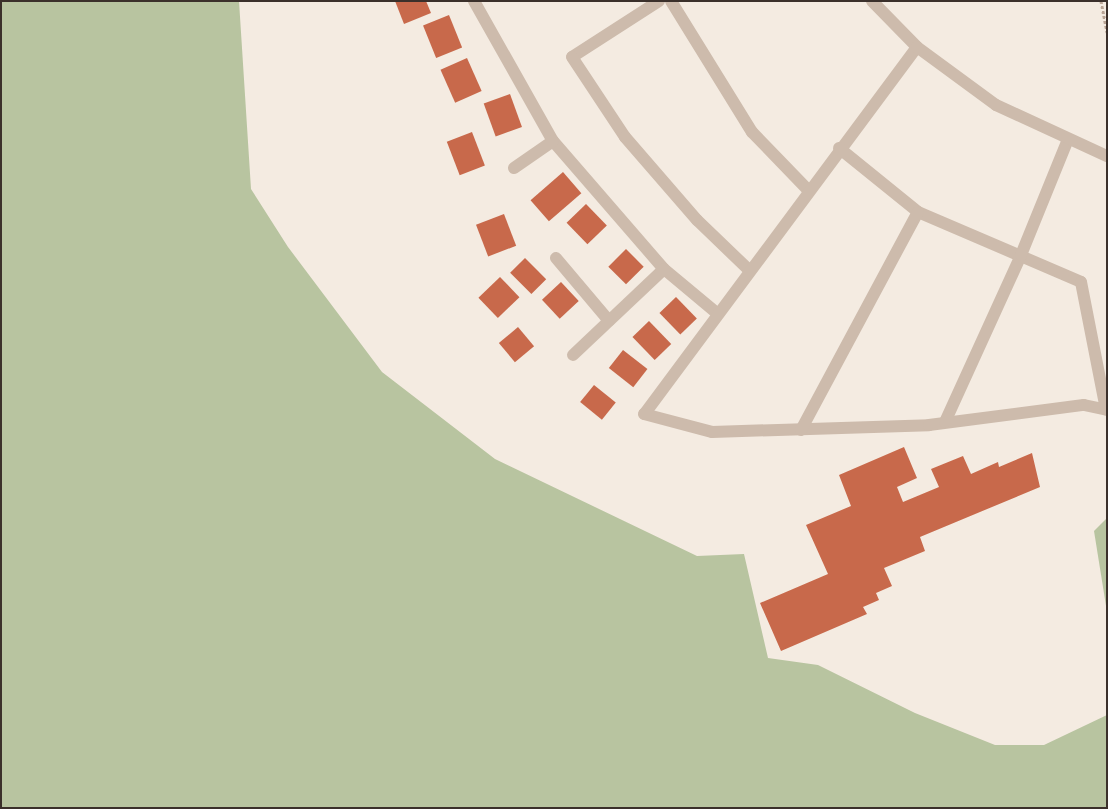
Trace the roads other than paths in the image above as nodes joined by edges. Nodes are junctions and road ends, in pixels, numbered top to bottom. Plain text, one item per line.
1 (474, 1) edge
2 (659, 1) edge
3 (671, 1) edge
4 (872, 1) edge
5 (917, 47) junction
6 (1068, 139) junction
7 (553, 141) junction
8 (839, 148) junction
9 (1107, 156) edge
10 (514, 168) dead end
11 (808, 190) junction
12 (918, 212) junction
13 (1022, 255) junction
14 (556, 258) dead end
15 (664, 269) junction
16 (750, 270) junction
17 (718, 314) junction
18 (609, 321) junction
19 (573, 355) dead end
20 (1106, 410) edge
21 (946, 422) junction
22 (801, 430) junction

1 - 7 street
2 - 16 street
3 - 11 street
4 - 5 street
5 - 6 street
5 - 8 street
6 - 9 street
6 - 13 street
7 - 10 street
7 - 15 street
8 - 11 street
8 - 12 street
11 - 16 street
12 - 13 street
12 - 22 street
13 - 20 street
13 - 21 street
14 - 18 street
15 - 17 street
15 - 18 street
16 - 17 street
17 - 22 street
18 - 19 street
20 - 21 street
21 - 22 street

